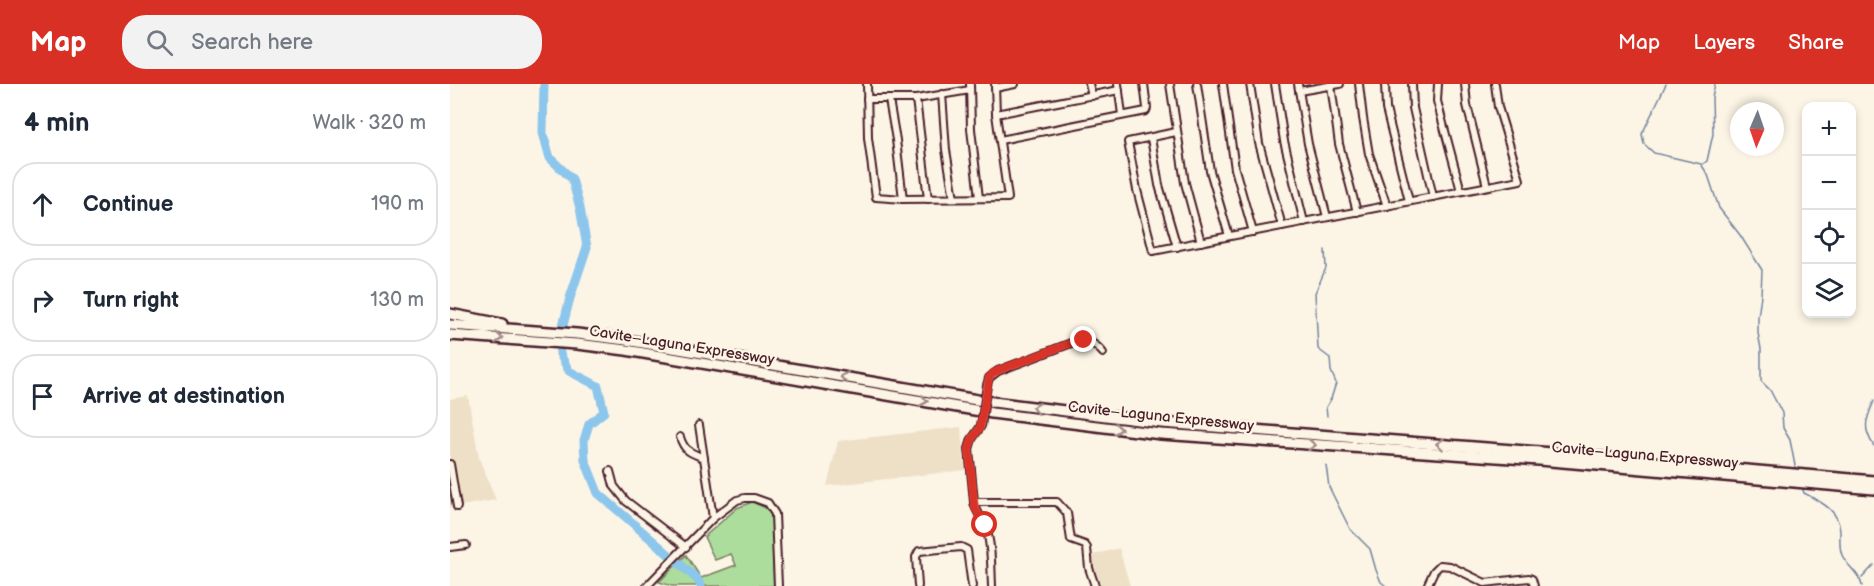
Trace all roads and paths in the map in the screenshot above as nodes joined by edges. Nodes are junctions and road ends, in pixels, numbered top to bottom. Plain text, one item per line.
1 (867, 84) edge
2 (1015, 84) edge
3 (1089, 84) edge
4 (1144, 84) edge
5 (1170, 84) edge
6 (1197, 84) edge
7 (1223, 84) edge
8 (1250, 84) edge
9 (1275, 84) edge
10 (1340, 84) edge
11 (1359, 84) edge
12 (1385, 84) edge
13 (1412, 84) edge
14 (1438, 84) edge
15 (1465, 84) edge
16 (1495, 84) edge
17 (995, 86) edge
18 (1331, 86) junction
19 (970, 87) edge
20 (1118, 87) edge
21 (1299, 88) edge
22 (942, 94) junction
23 (1092, 96) junction
24 (867, 99) junction
25 (916, 99) junction
26 (890, 100) junction
27 (996, 114) junction
28 (1122, 115) junction
29 (1176, 132) junction
30 (1151, 138) junction
31 (1000, 140) junction
32 (1487, 186) junction
33 (1461, 191) junction
34 (1433, 197) junction
35 (954, 198) junction
36 (979, 198) junction
37 (903, 199) junction
38 (928, 199) junction
39 (1409, 201) junction
40 (1387, 206) junction
41 (1357, 212) junction
42 (1327, 217) junction
43 (1304, 222) junction
44 (1282, 226) junction
45 (1253, 232) junction
46 (1229, 236) junction
47 (1201, 242) junction
48 (1177, 247) junction
49 (450, 314) edge
50 (450, 325) edge
51 (450, 335) edge
52 (549, 337) junction
53 (1103, 353) dead end
54 (699, 425) dead end
55 (680, 437) dead end
56 (704, 458) junction
57 (450, 464) edge
58 (610, 471) dead end
59 (1812, 479) junction
60 (1874, 481) edge
61 (1874, 489) edge
62 (974, 502) junction
63 (458, 507) dead end
64 (713, 518) junction
65 (466, 545) dead end
66 (450, 547) edge
67 (683, 550) junction
68 (647, 586) edge
69 (778, 586) edge
70 (918, 586) edge
71 (972, 586) edge
72 (992, 586) edge
73 (1095, 586) edge
74 (1427, 586) edge
75 (1534, 586) edge

1 - 24 street
2 - 17 street
3 - 23 street
4 - 28 street
5 - 29 street
6 - 46 street
7 - 45 street
8 - 44 street
9 - 43 street
10 - 18 street
11 - 40 street
12 - 39 street
13 - 34 street
14 - 33 street
15 - 32 street
16 - 32 street
17 - 27 street
18 - 21 street
18 - 41 street
19 - 22 street
19 - 36 street
20 - 23 street
20 - 28 street
21 - 42 street
22 - 25 street
22 - 35 street
23 - 27 street
24 - 26 street
24 - 37 street
25 - 26 street
25 - 38 street
26 - 37 street
27 - 31 street
28 - 31 street
29 - 30 street
29 - 47 street
30 - 48 street
30 - 48 street
31 - 36 street
32 - 33 street
33 - 34 street
34 - 39 street
35 - 36 street
35 - 38 street
37 - 38 street
39 - 40 street
40 - 41 street
41 - 42 street
42 - 43 street
43 - 44 street
44 - 45 street
45 - 46 street
46 - 47 street
47 - 48 street
49 - 52 highway
50 - 52 highway, Cavite–Laguna Expressway
51 -> 52 highway, Cavite–Laguna Expressway
52 - 59 highway, Cavite–Laguna Expressway
53 - 62 street, bridge
54 - 56 street
55 - 56 street
56 - 64 street
57 - 63 street
58 - 67 street
59 - 60 highway, Cavite–Laguna Expressway
59 - 61 highway, Cavite–Laguna Expressway
62 - 72 street
62 - 73 street
64 - 67 street
64 - 69 street
65 - 66 street
67 - 68 street
70 - 71 street
74 - 75 street

